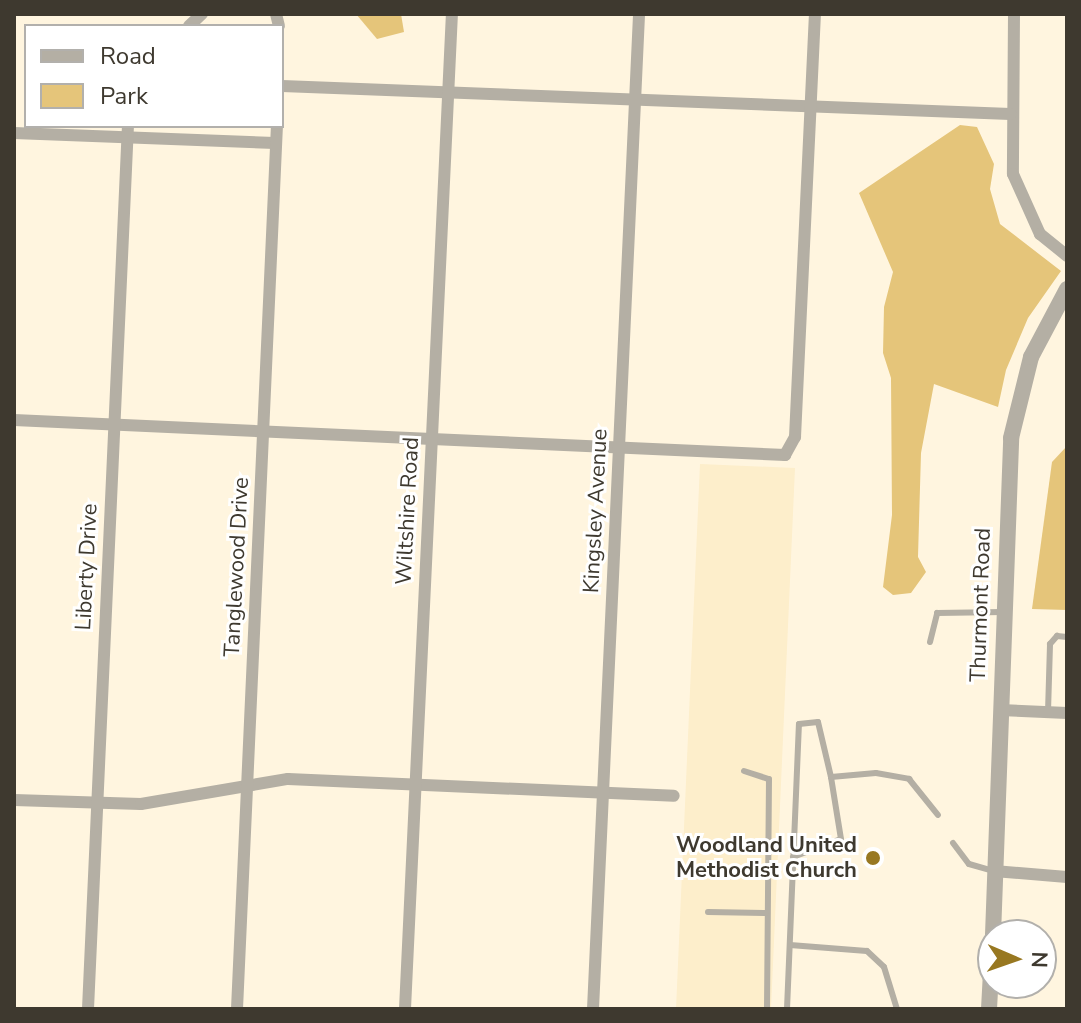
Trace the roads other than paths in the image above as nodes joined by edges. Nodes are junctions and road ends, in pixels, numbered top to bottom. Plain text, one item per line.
1 (452, 14) edge
2 (639, 14) edge
3 (815, 14) edge
4 (1014, 14) edge
5 (284, 86) edge
6 (448, 93) junction
7 (635, 99) junction
8 (809, 104) junction
9 (1010, 114) junction
10 (277, 128) edge
11 (128, 131) edge
12 (14, 133) edge
13 (275, 143) junction
14 (1067, 256) edge
15 (1067, 289) edge
16 (14, 420) edge
17 (114, 424) junction
18 (263, 429) junction
19 (432, 438) junction
20 (618, 448) junction
21 (1003, 612) junction
22 (1067, 637) edge
23 (930, 642) dead end
24 (1000, 710) junction
25 (1048, 712) junction
26 (1067, 713) edge
27 (744, 771) dead end
28 (831, 777) junction
29 (248, 783) junction
30 (416, 783) junction
31 (603, 792) junction
32 (674, 796) dead end
33 (14, 800) edge
34 (97, 802) junction
35 (938, 815) dead end
36 (953, 843) dead end
37 (793, 857) junction
38 (994, 871) junction
39 (1067, 877) edge
40 (708, 912) dead end
41 (766, 913) junction
42 (993, 919) edge
43 (790, 945) junction
44 (88, 1009) edge
45 (237, 1009) edge
46 (405, 1009) edge
47 (593, 1009) edge
48 (767, 1009) edge
49 (787, 1009) edge
50 (897, 1009) edge

1 - 6 street, Wiltshire Road
2 - 7 street, Kingsley Avenue
3 - 8 street
4 - 9 street
5 - 6 street
6 - 7 street
6 - 19 street, Wiltshire Road
7 - 8 street
7 - 20 street, Kingsley Avenue
8 - 9 street
8 - 20 street
9 - 14 street
10 - 13 street, Tanglewood Drive
11 - 12 street
11 - 13 street
11 - 17 street, Liberty Drive
13 - 18 street, Tanglewood Drive
15 - 21 street, Thurmont Road
16 - 17 street
17 - 18 street
17 - 34 street, Liberty Drive
18 - 19 street
18 - 29 street, Tanglewood Drive
19 - 20 street
19 - 30 street, Wiltshire Road
20 - 31 street, Kingsley Avenue
21 - 23 lane
21 - 24 street, Thurmont Road
22 - 25 lane
24 - 25 street
24 - 38 street, Thurmont Road
25 - 26 street
27 - 41 lane
28 - 35 lane
28 - 37 lane
28 - 37 lane
29 - 30 street
29 - 34 street
29 - 45 street, Tanglewood Drive
30 - 31 street
30 - 46 street, Wiltshire Road
31 - 32 street
31 - 47 street, Kingsley Avenue
33 - 34 street
34 - 44 street, Liberty Drive
36 - 38 lane
37 - 43 lane
38 - 39 street
38 - 42 street, Thurmont Road
40 - 41 lane
41 - 48 lane
43 - 49 lane
43 - 50 lane

